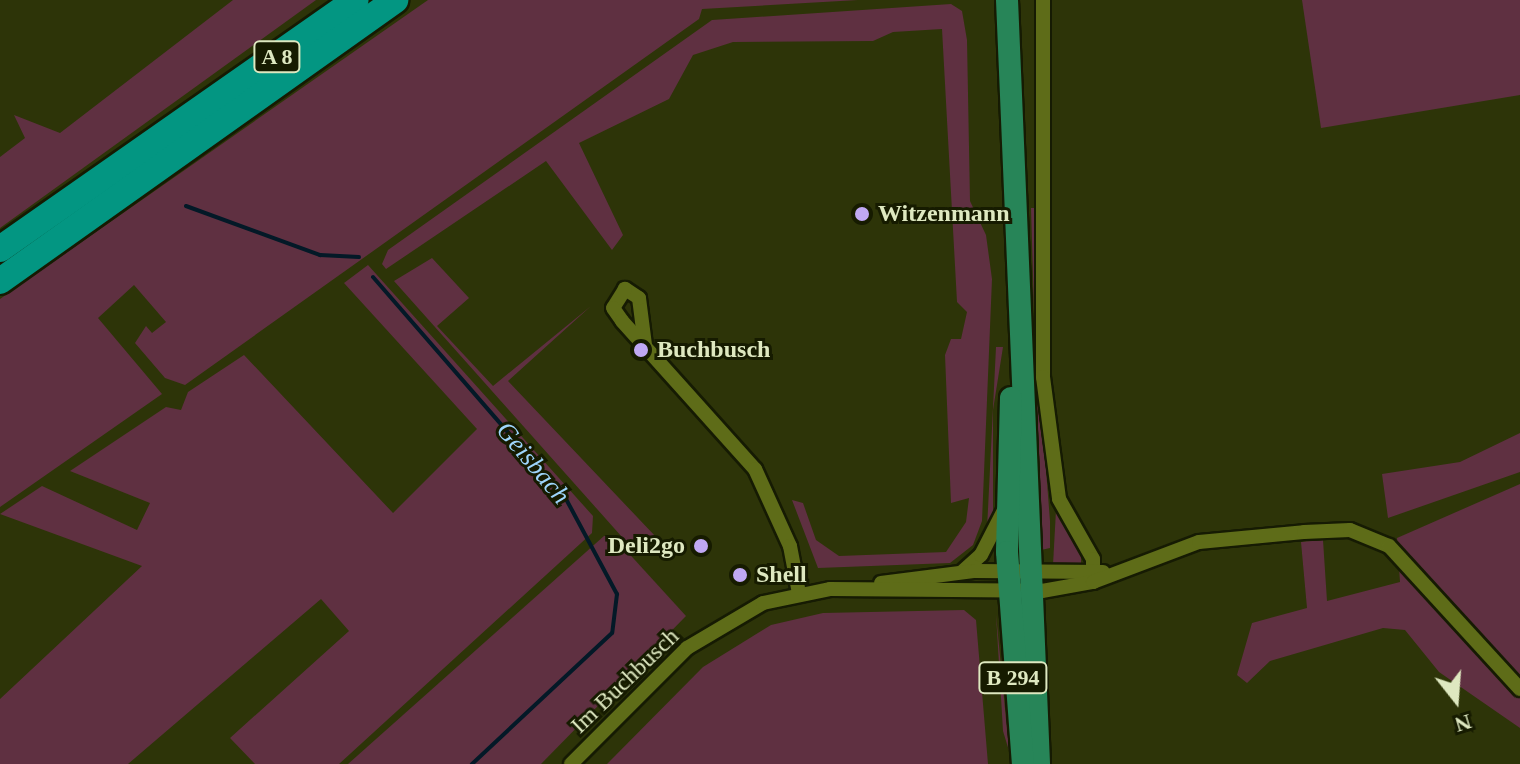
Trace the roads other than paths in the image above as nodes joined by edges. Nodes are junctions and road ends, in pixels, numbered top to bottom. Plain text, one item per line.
1 (355, 0) edge
2 (395, 0) edge
3 (1043, 0) edge
4 (1007, 4) edge
5 (0, 249) edge
6 (0, 281) edge
7 (1015, 323) junction
8 (645, 345) dead end
9 (1008, 503) junction
10 (961, 572) junction
11 (1094, 577) junction
12 (1019, 583) junction
13 (865, 589) junction
14 (799, 593) junction
15 (1520, 689) edge
16 (571, 764) edge
17 (1023, 764) edge
18 (1039, 764) edge

1 - 5 highway, A 8
2 - 6 highway, A 8
3 - 11 street
4 - 7 main road, B 294
7 - 9 main road, B 294
7 - 12 main road, B 294
8 - 14 street
9 - 10 street
9 - 12 main road, B 294
10 - 12 street, Im Buchbusch
10 - 13 street, Im Buchbusch
11 - 12 street
11 - 15 street
12 - 13 street, Im Buchbusch
12 - 17 main road, B 294
12 - 18 main road, B 294
13 - 14 street, Im Buchbusch
14 - 16 street, Im Buchbusch

